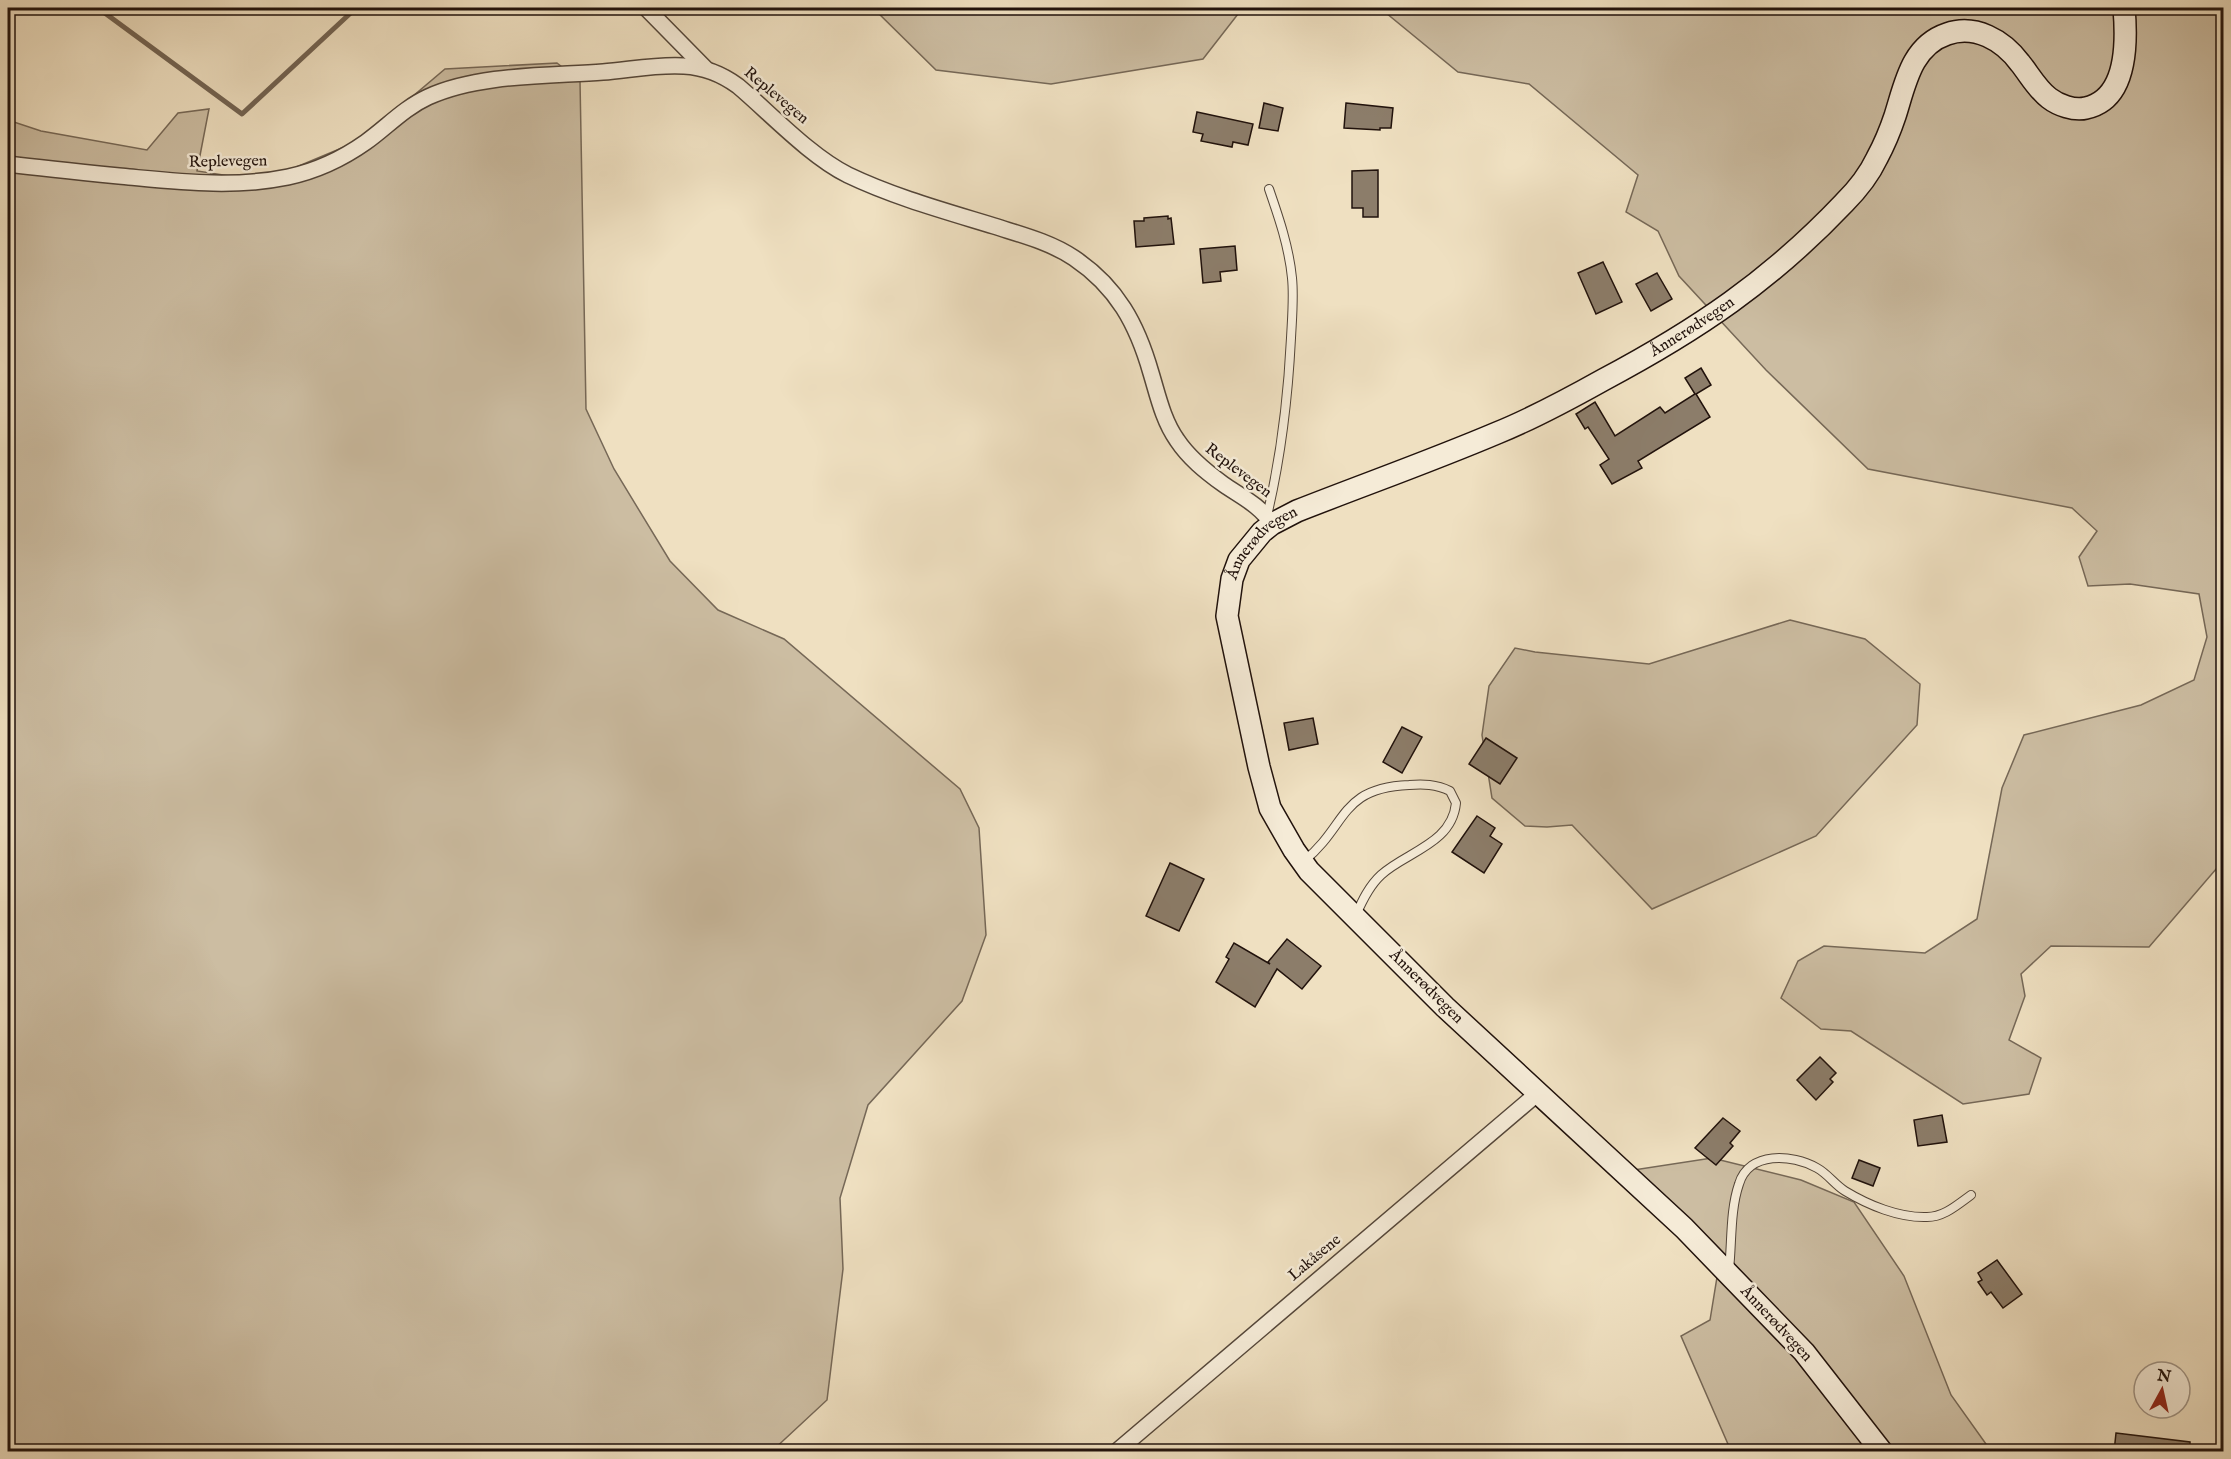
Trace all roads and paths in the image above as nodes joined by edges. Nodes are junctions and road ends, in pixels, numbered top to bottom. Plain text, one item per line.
1 (646, 8) edge
2 (2124, 8) edge
3 (706, 69) junction
4 (8, 164) edge
5 (1269, 189) dead end
6 (1269, 520) junction
7 (1303, 861) junction
8 (1356, 916) junction
9 (1538, 1093) junction
10 (1971, 1195) dead end
11 (1729, 1274) junction
12 (1116, 1452) edge
13 (1882, 1452) edge

1 - 3 street
2 - 6 main road, Ånnerødvegen
3 - 4 street, Replevegen
3 - 6 street, Replevegen
5 - 6 lane
6 - 7 main road, Ånnerødvegen
7 - 8 main road, Ånnerødvegen
7 - 8 lane
8 - 9 main road, Ånnerødvegen
9 - 11 main road, Ånnerødvegen
9 - 12 street, Lakåsene
10 - 11 lane
11 - 13 main road, Ånnerødvegen

